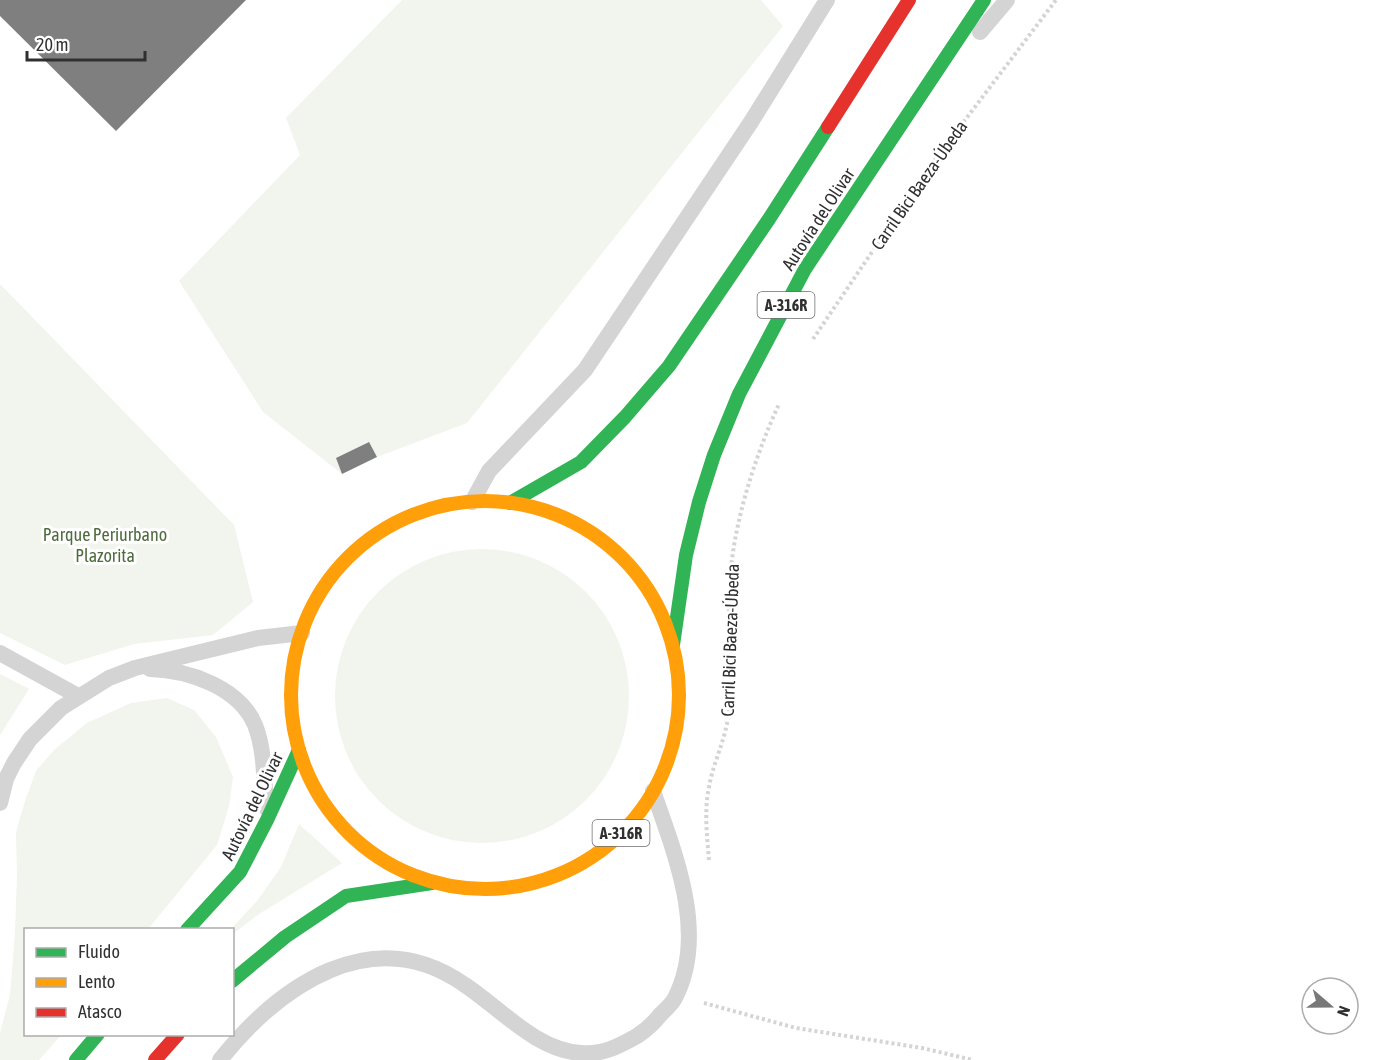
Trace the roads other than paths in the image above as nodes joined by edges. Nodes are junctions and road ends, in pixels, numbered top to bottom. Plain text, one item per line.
1 (827, 0) edge
2 (909, 0) edge
3 (984, 0) edge
4 (1007, 0) edge
5 (903, 122) junction
6 (472, 502) junction
7 (510, 503) junction
8 (302, 633) junction
9 (673, 647) junction
10 (0, 653) edge
11 (135, 668) junction
12 (78, 696) junction
13 (299, 750) junction
14 (653, 791) junction
15 (0, 803) edge
16 (267, 820) junction
17 (434, 883) junction
18 (189, 928) edge
19 (234, 979) edge
20 (97, 1036) edge
21 (177, 1036) edge
22 (76, 1060) edge
23 (155, 1060) edge
24 (220, 1060) edge

1 - 6 lane
2 - 7 highway
3 - 5 highway, Autovía del Olivar / A-316R
4 - 5 lane
5 - 9 highway, Autovía del Olivar / A-316R
6 - 7 highway, A-316R
6 - 8 highway, A-316R
7 - 9 highway, A-316R
8 - 11 lane
8 - 13 highway, A-316R
9 - 14 highway, A-316R
10 - 12 lane
11 - 12 lane
11 - 16 lane
12 - 15 lane
13 - 16 highway, Autovía del Olivar
13 - 17 highway, A-316R
14 - 17 highway, A-316R
14 - 24 lane
16 - 18 highway, Autovía del Olivar
17 - 19 highway, A-316R
20 - 22 highway
21 - 23 highway

